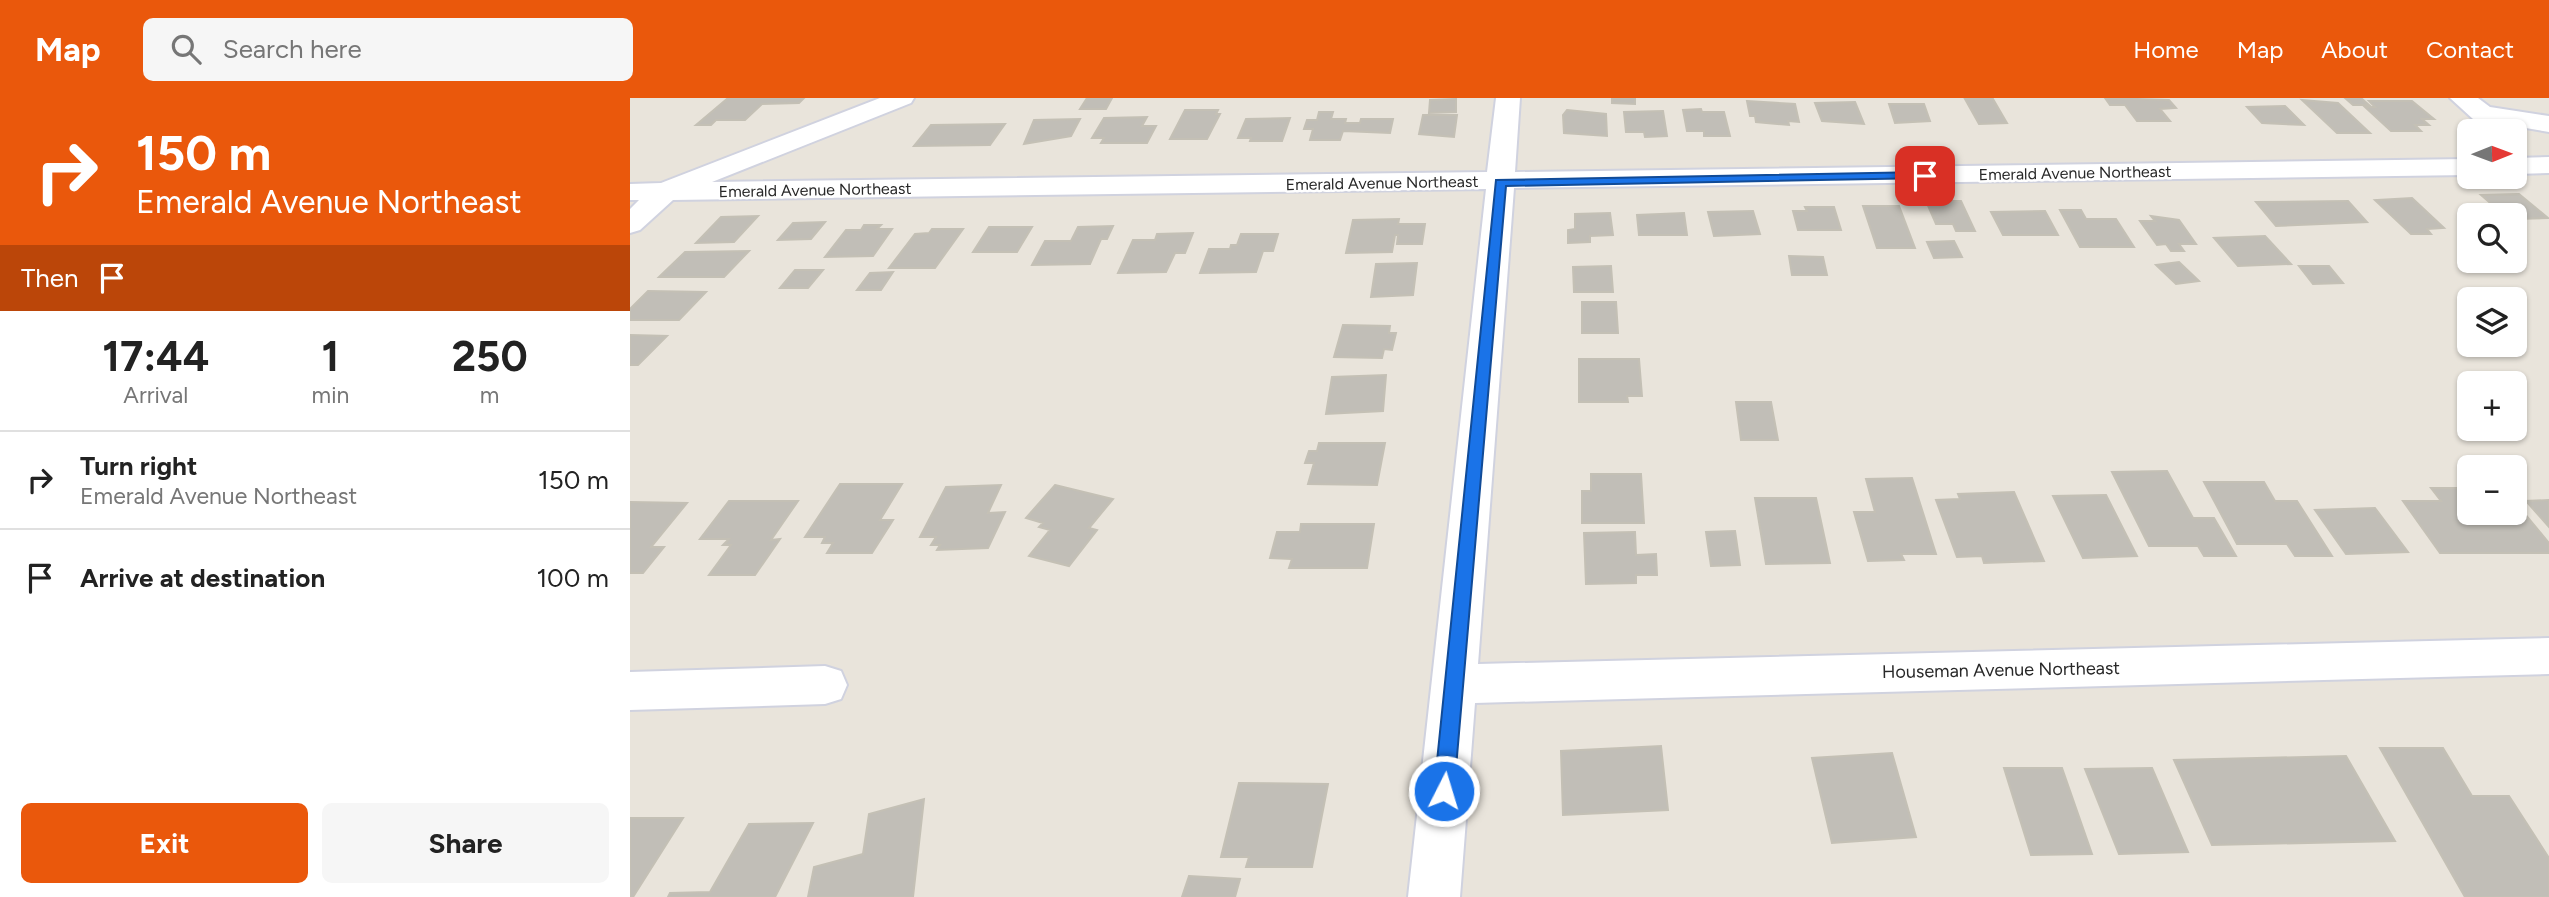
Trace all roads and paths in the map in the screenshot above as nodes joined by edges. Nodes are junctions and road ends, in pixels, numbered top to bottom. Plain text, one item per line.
1 (902, 98) edge
2 (1508, 98) edge
3 (2462, 98) edge
4 (2533, 98) edge
5 (2549, 110) edge
6 (2549, 124) edge
7 (2549, 165) edge
8 (2527, 166) edge
9 (2457, 167) edge
10 (1500, 182) junction
11 (666, 191) junction
12 (630, 192) edge
13 (630, 224) edge
14 (2549, 656) edge
15 (1454, 684) junction
16 (825, 685) dead end
17 (630, 691) edge
18 (1434, 897) edge

1 - 11 street
2 - 10 street
3 - 6 street
4 - 5 street
7 - 8 street
9 - 10 street, Emerald Avenue Northeast
10 - 11 street, Emerald Avenue Northeast
10 - 15 street
11 - 12 street, Emerald Avenue Northeast
11 - 13 street
14 - 15 street, Houseman Avenue Northeast
15 - 18 street
16 - 17 street

